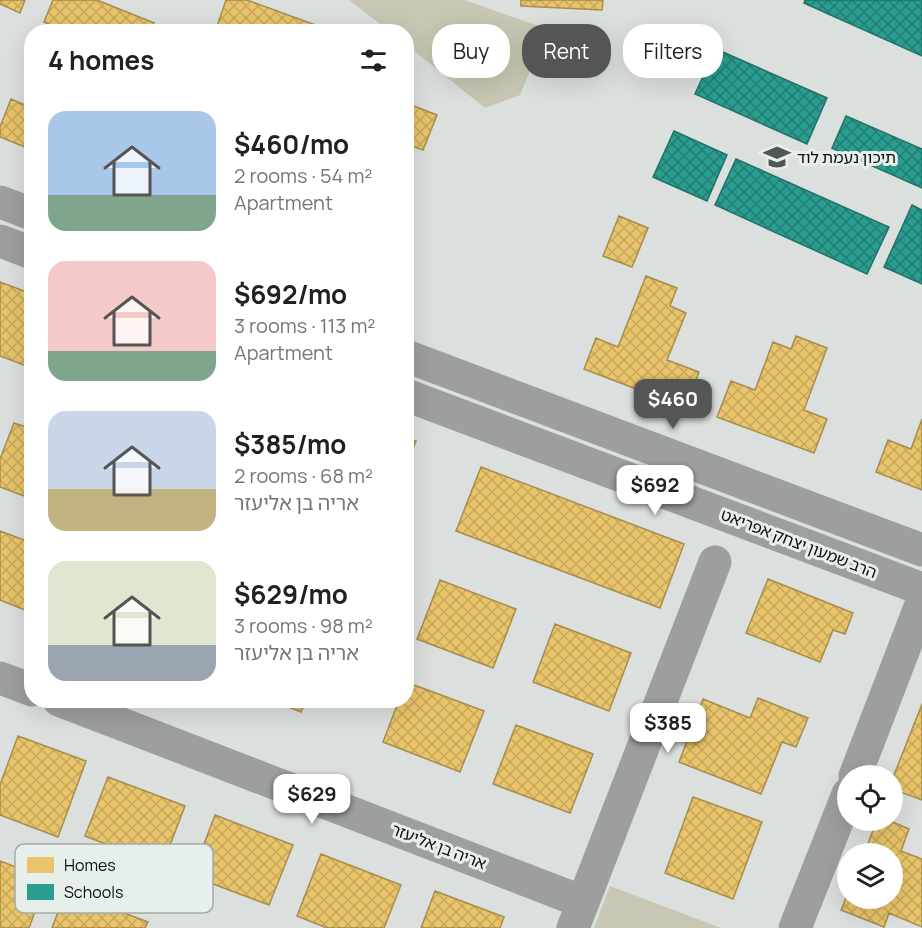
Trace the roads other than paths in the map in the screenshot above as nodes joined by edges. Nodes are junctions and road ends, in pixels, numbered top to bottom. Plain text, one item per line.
1 (0, 202) edge
2 (24, 211) edge
3 (0, 241) edge
4 (24, 250) edge
5 (414, 359) edge
6 (414, 398) edge
7 (922, 550) edge
8 (715, 562) dead end
9 (922, 590) edge
10 (922, 602) edge
11 (78, 708) edge
12 (859, 765) edge
13 (837, 822) edge
14 (578, 915) edge
15 (795, 928) edge

1 - 2 street
3 - 4 street
5 - 7 street
6 - 9 street, הרב שמעון יצחק אפריאט
8 - 14 street, אריה בן אליעזר
10 - 12 street
11 - 14 street, אריה בן אליעזר
13 - 15 street

